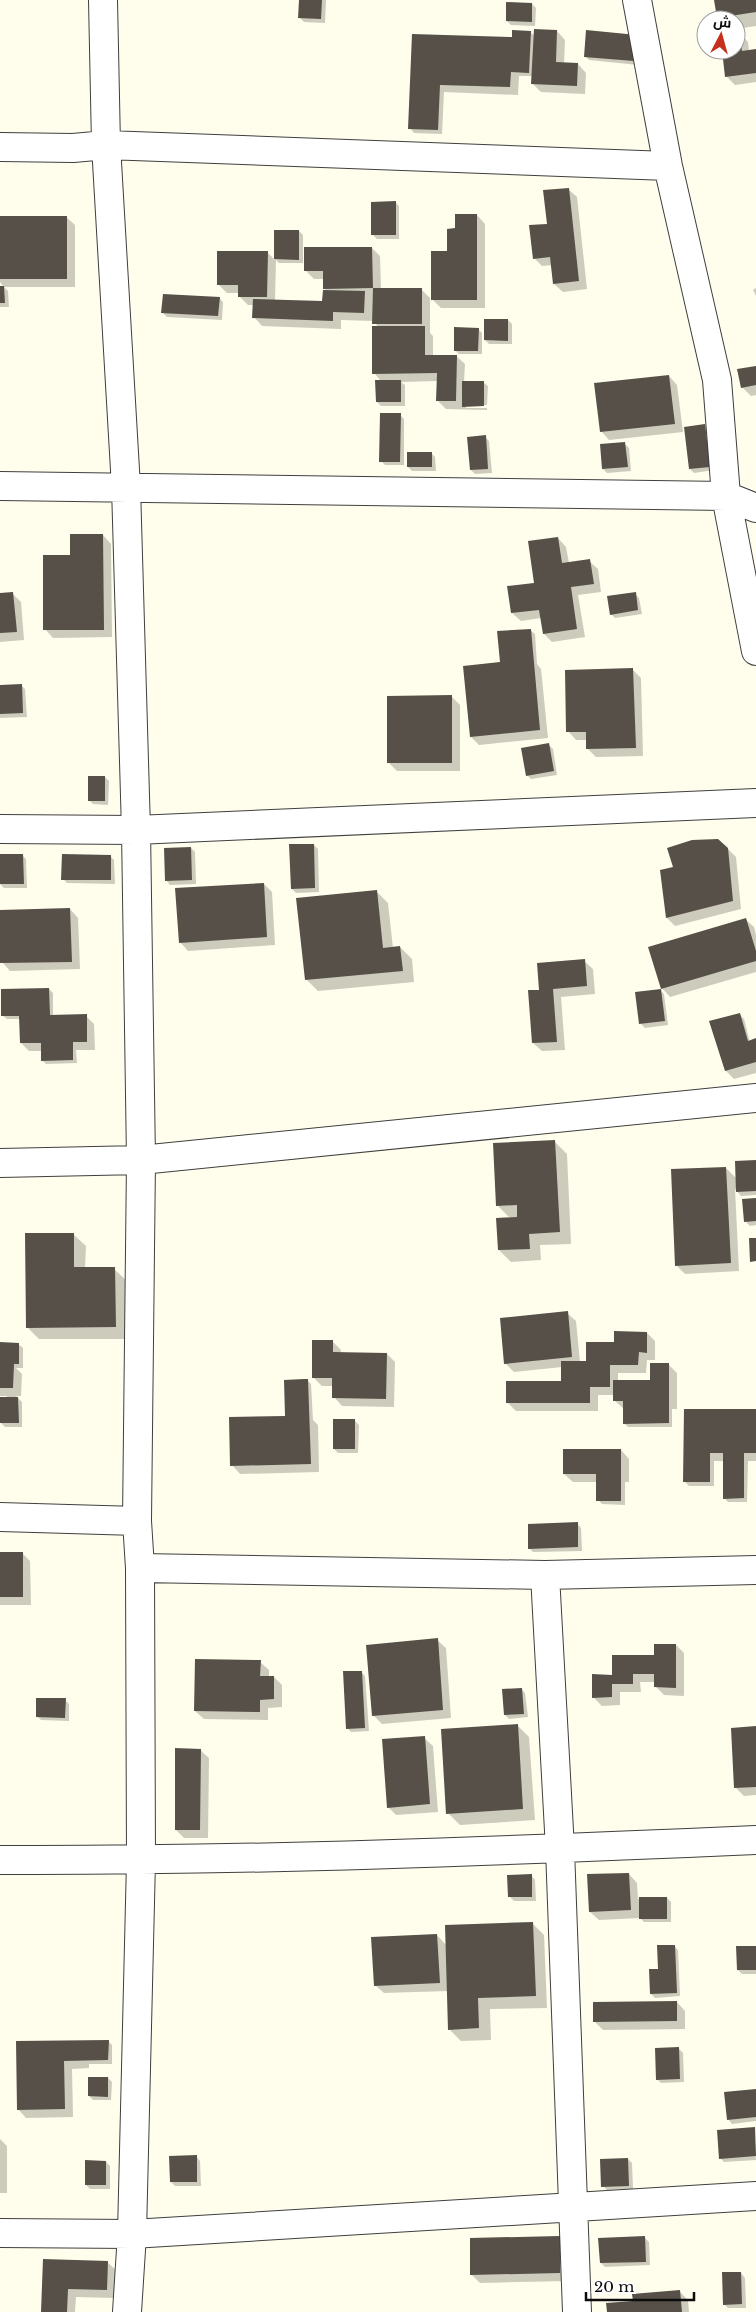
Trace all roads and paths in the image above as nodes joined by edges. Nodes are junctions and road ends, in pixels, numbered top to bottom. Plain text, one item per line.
1 (102, 0) edge
2 (637, 0) edge
3 (106, 145) junction
4 (0, 147) edge
5 (668, 166) junction
6 (0, 486) edge
7 (126, 487) junction
8 (726, 496) junction
9 (756, 508) edge
10 (756, 651) edge
11 (756, 803) edge
12 (0, 829) edge
13 (136, 830) junction
14 (756, 1098) edge
15 (141, 1160) junction
16 (0, 1163) edge
17 (0, 1517) edge
18 (137, 1521) junction
19 (140, 1568) junction
20 (756, 1570) edge
21 (545, 1575) junction
22 (756, 1840) edge
23 (560, 1849) junction
24 (0, 1860) edge
25 (141, 1861) junction
26 (756, 2196) edge
27 (572, 2206) junction
28 (0, 2233) edge
29 (132, 2234) junction
30 (127, 2312) edge
31 (577, 2312) edge

1 - 3 street
2 - 5 street
3 - 4 street
3 - 5 street
3 - 7 street
5 - 8 street
6 - 7 street
7 - 8 street
7 - 13 street
8 - 9 street
8 - 10 street
11 - 13 street
12 - 13 street
13 - 15 street
14 - 15 street
15 - 16 street
15 - 18 street
17 - 18 street
18 - 19 street
19 - 21 street
19 - 25 street
20 - 21 street
21 - 23 street
22 - 23 street
23 - 25 street
23 - 27 street
24 - 25 street
25 - 29 street
26 - 27 street
27 - 29 street
27 - 31 street
28 - 29 street
29 - 30 street

